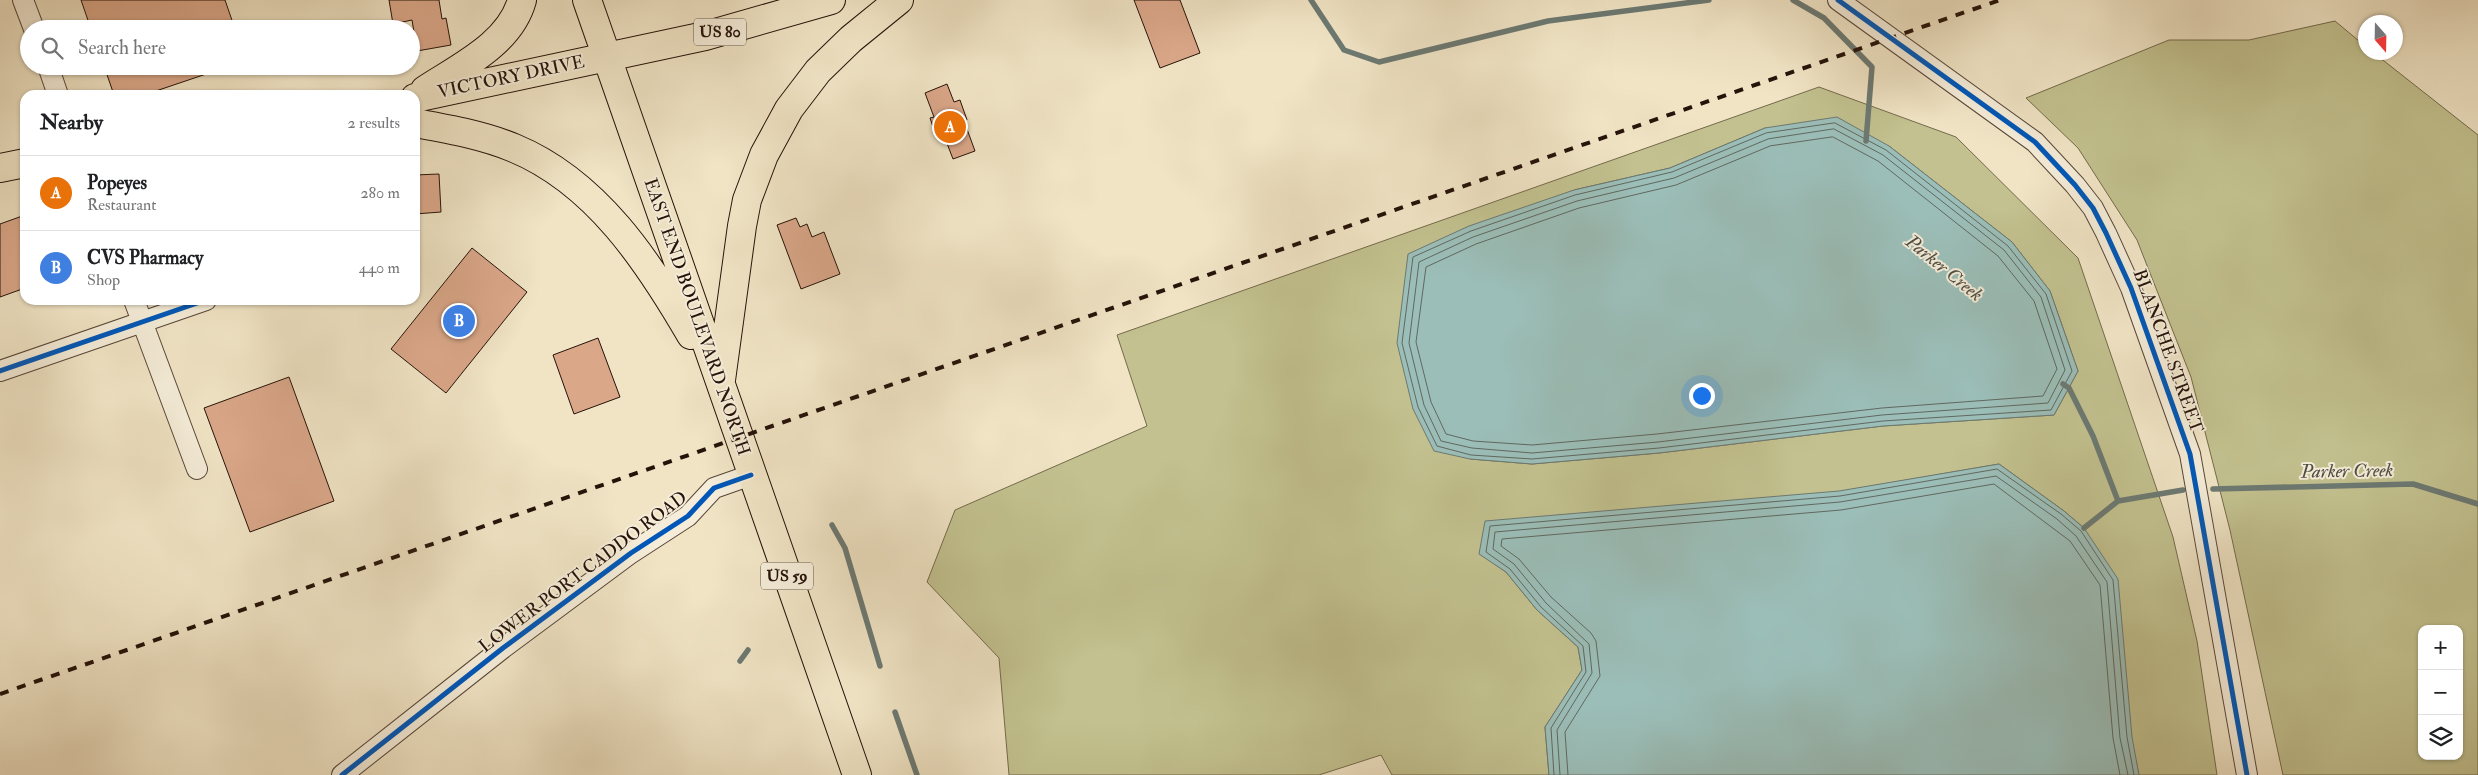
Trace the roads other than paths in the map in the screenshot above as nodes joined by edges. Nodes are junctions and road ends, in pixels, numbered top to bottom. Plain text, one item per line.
1 (23, 0) edge
2 (522, 0) edge
3 (587, 0) edge
4 (831, 0) edge
5 (899, 0) edge
6 (1838, 0) edge
7 (31, 20) edge
8 (607, 57) junction
9 (51, 75) edge
10 (56, 90) edge
11 (420, 94) edge
12 (420, 96) edge
13 (420, 124) edge
14 (20, 164) edge
15 (0, 168) edge
16 (136, 305) edge
17 (191, 305) edge
18 (142, 321) junction
19 (0, 371) edge
20 (720, 386) junction
21 (198, 469) dead end
22 (751, 475) junction
23 (855, 772) edge
24 (342, 775) edge
25 (2247, 775) edge

1 - 7 street
2 - 11 highway
3 - 8 highway, EAST END BOULEVARD NORTH / US 59
4 - 8 highway, US 80
5 - 20 highway
6 - 25 street, BLANCHE STREET
8 - 12 highway, VICTORY DRIVE / US 80
8 - 20 highway, EAST END BOULEVARD NORTH / US 59
9 - 10 street
13 - 20 highway
14 - 15 highway
16 - 18 street
17 - 18 street
18 - 19 street
18 - 21 street
20 - 22 highway, EAST END BOULEVARD NORTH / US 59
22 - 23 highway, EAST END BOULEVARD NORTH / US 59
22 - 24 street, LOWER PORT CADDO ROAD

